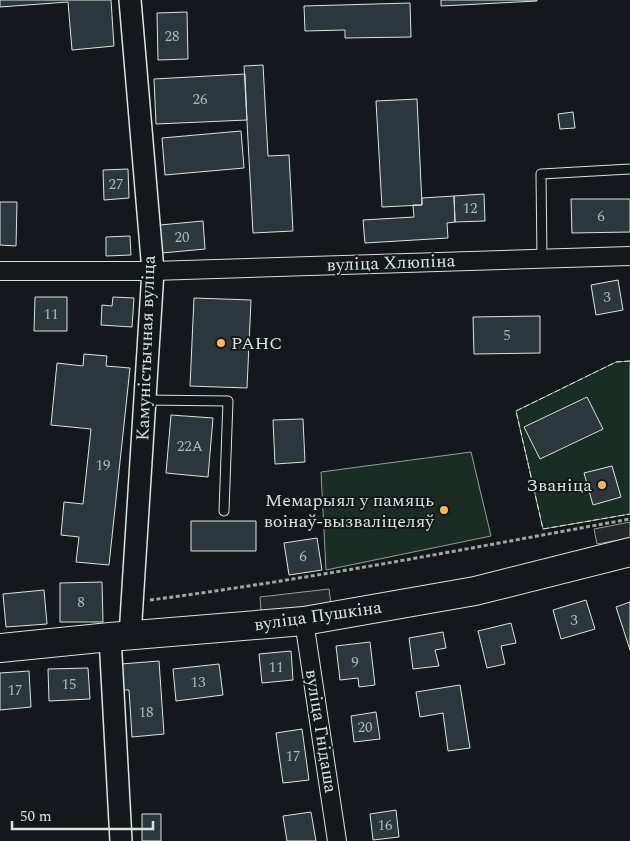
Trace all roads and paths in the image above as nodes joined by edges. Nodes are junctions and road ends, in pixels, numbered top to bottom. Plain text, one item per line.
1 (130, 0) edge
2 (630, 169) edge
3 (630, 256) edge
4 (542, 258) junction
5 (0, 271) edge
6 (152, 271) junction
7 (145, 400) junction
8 (224, 511) dead end
9 (630, 518) edge
10 (630, 552) edge
11 (132, 602) junction
12 (304, 621) junction
13 (120, 637) junction
14 (0, 648) edge
15 (121, 841) edge
16 (337, 841) edge

1 - 6 street, Камуністычная вуліца
2 - 4 lane
3 - 4 street, вуліца Хлюпіна
4 - 6 street, вуліца Хлюпіна
5 - 6 street, вуліца Хлюпіна
6 - 7 street, Камуністычная вуліца
7 - 8 lane
7 - 11 street, Камуністычная вуліца
9 - 11 path
10 - 12 main road, вуліца Пушкіна
11 - 13 street, Камуністычная вуліца
12 - 13 main road, вуліца Пушкіна
12 - 16 street, вуліца Гнідаша
13 - 14 main road, вуліца Пушкіна
13 - 15 street, Камуністычная вуліца

